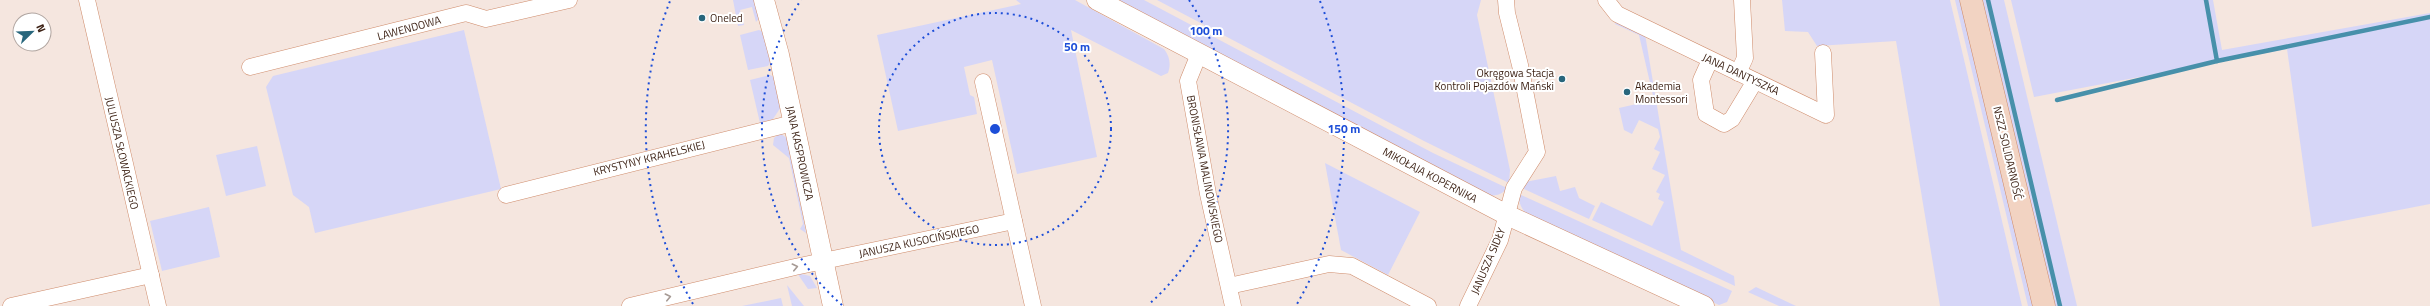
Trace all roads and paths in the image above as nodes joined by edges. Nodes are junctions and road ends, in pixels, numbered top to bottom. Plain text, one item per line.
1 (87, 0) edge
2 (569, 0) edge
3 (764, 0) edge
4 (1097, 0) edge
5 (1506, 0) edge
6 (1606, 0) edge
7 (1742, 0) edge
8 (1971, 0) edge
9 (465, 6) edge
10 (1823, 53) dead end
11 (1199, 54) junction
12 (1710, 60) junction
13 (250, 67) dead end
14 (1738, 73) junction
15 (1755, 81) junction
16 (983, 82) dead end
17 (793, 123) junction
18 (506, 195) dead end
19 (1507, 215) junction
20 (1014, 221) junction
21 (823, 261) junction
22 (151, 275) junction
23 (1229, 286) junction
24 (11, 306) edge
25 (158, 306) edge
26 (630, 306) edge
27 (833, 306) edge
28 (1033, 306) edge
29 (1233, 306) edge
30 (1428, 306) edge
31 (1468, 306) edge
32 (1704, 306) edge
33 (2044, 306) edge

1 - 22 street, JULIUSZA SŁOWACKIEGO
2 - 9 street, LAWENDOWA
3 - 17 street, JANA KASPROWICZA
4 - 11 street, MIKOŁAJA KOPERNIKA
5 - 19 street
6 - 12 street, JANA DANTYSZKA
7 - 14 street
8 - 33 main road, NSZZ SOLIDARNOŚĆ
9 - 13 street, LAWENDOWA
10 - 15 street, JANA DANTYSZKA
11 - 19 street, MIKOŁAJA KOPERNIKA
11 - 23 street, BRONISŁAWA MALINOWSKIEGO
12 - 14 street, JANA DANTYSZKA
12 - 15 street
14 - 15 street, JANA DANTYSZKA
16 - 20 street
17 - 18 street, KRYSTYNY KRAHELSKIEJ
17 - 21 street, JANA KASPROWICZA
19 - 31 street, JANUSZA SIDŁY
19 - 32 street, MIKOŁAJA KOPERNIKA
20 - 21 street, JANUSZA KUSOCIŃSKIEGO
20 - 28 street
26 -> 21 street, JANUSZA KUSOCIŃSKIEGO
21 - 27 street, JANA KASPROWICZA
22 - 24 street
22 - 25 street, JULIUSZA SŁOWACKIEGO
23 - 29 street, BRONISŁAWA MALINOWSKIEGO
23 - 30 street

